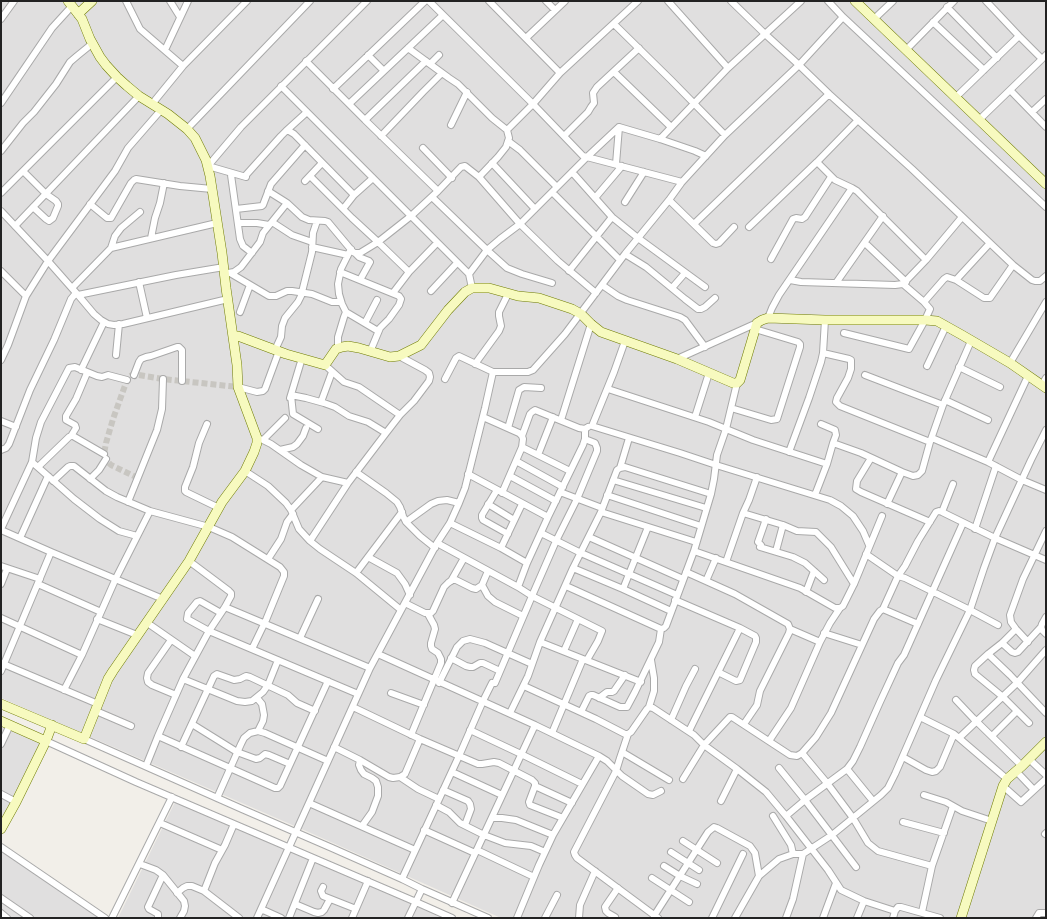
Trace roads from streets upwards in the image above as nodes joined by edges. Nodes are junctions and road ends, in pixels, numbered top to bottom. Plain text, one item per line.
1 (14, 1) edge
2 (92, 1) edge
3 (126, 1) edge
4 (170, 1) edge
5 (188, 1) edge
6 (247, 1) edge
7 (309, 1) edge
8 (367, 1) edge
9 (425, 1) edge
10 (429, 1) edge
11 (489, 1) edge
12 (546, 1) edge
13 (565, 1) edge
14 (638, 1) edge
15 (668, 1) edge
16 (731, 1) edge
17 (801, 1) edge
18 (828, 1) edge
19 (854, 1) edge
20 (893, 1) edge
21 (954, 1) edge
22 (986, 1) edge
23 (70, 3) edge
24 (947, 7) junction
25 (555, 10) junction
26 (78, 14) junction
27 (443, 15) junction
28 (180, 17) junction
29 (843, 17) junction
30 (1, 19) edge
31 (874, 19) junction
32 (933, 22) junction
33 (614, 24) junction
34 (765, 34) junction
35 (1019, 36) junction
36 (526, 38) junction
37 (93, 43) junction
38 (408, 48) junction
39 (639, 48) junction
40 (165, 50) junction
41 (906, 50) junction
42 (368, 55) junction
43 (439, 56) dead end
44 (1044, 57) edge
45 (997, 58) junction
46 (306, 61) junction
47 (428, 62) junction
48 (799, 65) junction
49 (182, 66) junction
50 (728, 68) junction
51 (984, 70) junction
52 (384, 71) junction
53 (614, 72) junction
54 (442, 73) junction
55 (560, 73) junction
56 (117, 77) junction
57 (281, 86) junction
58 (334, 89) junction
59 (1010, 90) junction
60 (467, 92) junction
61 (829, 94) junction
62 (139, 96) junction
63 (956, 97) junction
64 (1046, 99) edge
65 (1, 103) edge
66 (152, 104) junction
67 (349, 104) junction
68 (533, 104) junction
69 (694, 104) junction
70 (162, 110) junction
71 (306, 112) junction
72 (1032, 112) junction
73 (365, 120) junction
74 (858, 120) junction
75 (979, 120) junction
76 (451, 126) dead end
77 (619, 127) junction
78 (671, 127) junction
79 (1046, 127) edge
80 (187, 129) junction
81 (507, 130) junction
82 (286, 131) junction
83 (725, 135) junction
84 (381, 136) junction
85 (564, 136) junction
86 (660, 139) junction
87 (508, 141) junction
88 (305, 145) junction
89 (423, 148) dead end
90 (1, 151) edge
91 (706, 156) junction
92 (587, 157) junction
93 (817, 162) junction
94 (322, 163) junction
95 (492, 163) junction
96 (619, 165) junction
97 (208, 166) junction
98 (23, 171) junction
99 (572, 172) junction
100 (644, 172) junction
101 (231, 175) dead end
102 (479, 177) junction
103 (831, 177) junction
104 (373, 178) junction
105 (452, 178) junction
106 (682, 182) junction
107 (164, 183) junction
108 (1046, 184) edge
109 (852, 188) junction
110 (212, 189) junction
111 (554, 189) junction
112 (268, 191) junction
113 (438, 191) junction
114 (1, 193) edge
115 (46, 194) junction
116 (354, 195) junction
117 (432, 197) junction
118 (595, 198) junction
119 (669, 200) junction
120 (287, 202) junction
121 (625, 202) dead end
122 (90, 204) junction
123 (1046, 206) edge
124 (34, 207) junction
125 (236, 208) junction
126 (343, 209) junction
127 (535, 209) junction
128 (1, 211) edge
129 (140, 212) dead end
130 (411, 216) junction
131 (883, 216) junction
132 (612, 217) junction
133 (962, 218) junction
134 (317, 221) junction
135 (218, 223) junction
136 (238, 223) junction
137 (270, 224) junction
138 (520, 224) junction
139 (694, 224) junction
140 (16, 226) junction
141 (734, 227) dead end
142 (749, 228) dead end
143 (597, 237) junction
144 (151, 238) junction
145 (638, 238) junction
146 (378, 242) junction
147 (437, 243) junction
148 (865, 243) junction
149 (990, 243) junction
150 (312, 244) junction
151 (111, 248) junction
152 (487, 250) junction
153 (351, 252) junction
154 (252, 253) junction
155 (625, 254) junction
156 (771, 259) dead end
157 (620, 260) junction
158 (926, 260) junction
159 (48, 261) junction
160 (457, 263) junction
161 (1013, 265) junction
162 (1, 271) edge
163 (226, 271) junction
164 (568, 271) junction
165 (340, 272) junction
166 (408, 272) junction
167 (685, 273) junction
168 (469, 274) junction
169 (1046, 276) edge
170 (360, 280) junction
171 (790, 280) junction
172 (956, 280) junction
173 (139, 282) junction
174 (836, 283) junction
175 (904, 283) junction
176 (552, 284) dead end
177 (250, 285) junction
178 (602, 285) junction
179 (705, 287) dead end
180 (472, 288) junction
181 (672, 288) junction
182 (431, 291) dead end
183 (75, 292) junction
184 (302, 293) junction
185 (393, 293) junction
186 (596, 293) junction
187 (508, 294) junction
188 (26, 296) junction
189 (715, 298) dead end
190 (228, 299) junction
191 (377, 300) dead end
192 (341, 302) junction
193 (924, 302) junction
194 (1046, 302) edge
195 (240, 312) dead end
196 (346, 312) junction
197 (581, 314) junction
198 (147, 318) junction
199 (768, 318) junction
200 (825, 320) junction
201 (925, 320) junction
202 (104, 322) junction
203 (365, 323) junction
204 (119, 324) junction
205 (591, 324) junction
206 (756, 326) junction
207 (946, 326) junction
208 (378, 331) junction
209 (844, 333) dead end
210 (233, 336) junction
211 (625, 341) junction
212 (971, 341) junction
213 (1, 342) edge
214 (8, 345) junction
215 (705, 347) junction
216 (338, 348) junction
217 (277, 351) junction
218 (370, 352) junction
219 (823, 353) junction
220 (116, 356) dead end
221 (399, 356) junction
222 (302, 358) junction
223 (677, 359) junction
224 (1, 360) edge
225 (1010, 363) junction
226 (476, 364) junction
227 (325, 365) junction
228 (926, 366) dead end
229 (959, 367) junction
230 (84, 371) junction
231 (332, 372) junction
232 (493, 372) junction
233 (709, 373) junction
234 (134, 375) dead end
235 (865, 375) dead end
236 (1028, 376) junction
237 (163, 379) dead end
238 (445, 379) dead end
239 (127, 380) dead end
240 (182, 381) dead end
241 (737, 383) junction
242 (1044, 383) edge
243 (238, 387) junction
244 (1000, 387) dead end
245 (541, 388) dead end
246 (608, 388) junction
247 (291, 395) junction
248 (320, 402) junction
249 (944, 402) junction
250 (289, 407) dead end
251 (731, 408) junction
252 (400, 415) junction
253 (483, 417) junction
254 (553, 417) junction
255 (695, 417) junction
256 (285, 418) dead end
257 (561, 420) junction
258 (988, 420) dead end
259 (1, 421) edge
260 (207, 424) dead end
261 (821, 424) dead end
262 (16, 427) junction
263 (306, 428) dead end
264 (508, 428) junction
265 (589, 428) junction
266 (318, 429) dead end
267 (726, 429) junction
268 (1046, 430) edge
269 (386, 433) junction
270 (71, 436) junction
271 (522, 436) junction
272 (630, 438) junction
273 (260, 439) junction
274 (585, 439) junction
275 (931, 440) junction
276 (833, 444) junction
277 (522, 447) junction
278 (1, 450) edge
279 (280, 450) junction
280 (788, 452) junction
281 (538, 455) junction
282 (871, 458) junction
283 (516, 461) junction
284 (32, 462) junction
285 (988, 462) junction
286 (827, 464) junction
287 (716, 465) junction
288 (996, 466) junction
289 (38, 467) junction
290 (620, 468) junction
291 (245, 471) junction
292 (570, 471) junction
293 (356, 472) junction
294 (902, 472) junction
295 (468, 474) junction
296 (510, 476) junction
297 (322, 477) junction
298 (757, 477) junction
299 (50, 478) junction
300 (90, 479) junction
301 (613, 480) junction
302 (1022, 480) junction
303 (348, 483) junction
304 (953, 484) dead end
305 (561, 489) junction
306 (1046, 490) edge
307 (500, 492) junction
308 (711, 494) junction
309 (608, 495) junction
310 (815, 495) junction
311 (577, 498) junction
312 (556, 501) junction
313 (128, 502) junction
314 (459, 503) junction
315 (488, 504) junction
316 (522, 504) junction
317 (888, 504) junction
318 (219, 508) junction
319 (706, 508) junction
320 (601, 510) junction
321 (150, 511) junction
322 (292, 512) junction
323 (402, 512) junction
324 (942, 512) junction
325 (743, 513) junction
326 (882, 516) dead end
327 (548, 517) junction
328 (514, 520) junction
329 (766, 520) junction
330 (406, 522) junction
331 (930, 522) junction
332 (450, 523) junction
333 (963, 523) junction
334 (783, 525) junction
335 (209, 526) junction
336 (701, 526) junction
337 (648, 527) junction
338 (975, 529) junction
339 (1, 530) edge
340 (1046, 531) edge
341 (540, 533) junction
342 (508, 534) junction
343 (137, 536) junction
344 (588, 537) junction
345 (20, 538) junction
346 (995, 538) junction
347 (310, 541) junction
348 (556, 541) junction
349 (696, 542) junction
350 (436, 546) junction
351 (870, 546) junction
352 (501, 548) junction
353 (694, 551) junction
354 (776, 551) junction
355 (52, 552) junction
356 (581, 553) junction
357 (866, 554) junction
358 (1035, 555) junction
359 (368, 557) junction
360 (464, 558) junction
361 (635, 558) junction
362 (716, 558) junction
363 (268, 559) junction
364 (1046, 560) edge
365 (189, 561) junction
366 (726, 562) junction
367 (527, 563) junction
368 (4, 568) edge
369 (573, 568) junction
370 (488, 571) junction
371 (686, 572) junction
372 (814, 572) junction
373 (356, 573) junction
374 (629, 574) junction
375 (898, 576) junction
376 (116, 578) junction
377 (683, 579) junction
378 (824, 580) dead end
379 (39, 581) junction
380 (451, 581) junction
381 (706, 581) junction
382 (1, 584) edge
383 (854, 584) junction
384 (482, 585) junction
385 (566, 586) junction
386 (518, 587) junction
387 (623, 589) junction
388 (806, 592) junction
389 (932, 592) junction
390 (410, 595) junction
391 (532, 596) junction
392 (676, 597) junction
393 (164, 599) junction
394 (318, 599) dead end
395 (406, 603) junction
396 (556, 608) junction
397 (840, 608) junction
398 (883, 609) junction
399 (223, 610) junction
400 (402, 610) junction
401 (970, 610) junction
402 (671, 611) junction
403 (101, 612) junction
404 (428, 614) junction
405 (523, 616) junction
406 (1046, 617) edge
407 (1, 618) edge
408 (97, 619) junction
409 (578, 619) junction
410 (146, 622) junction
411 (264, 624) junction
412 (918, 624) junction
413 (998, 625) dead end
414 (20, 627) junction
415 (1041, 627) junction
416 (740, 628) junction
417 (661, 629) junction
418 (790, 629) junction
419 (1016, 629) junction
420 (209, 631) junction
421 (824, 633) junction
422 (1046, 634) edge
423 (137, 635) junction
424 (300, 638) junction
425 (171, 640) junction
426 (540, 642) junction
427 (820, 642) junction
428 (1028, 642) junction
429 (1002, 643) junction
430 (862, 645) junction
431 (252, 649) junction
432 (564, 651) junction
433 (508, 653) junction
434 (82, 654) junction
435 (378, 654) junction
436 (988, 654) junction
437 (1045, 654) edge
438 (195, 656) junction
439 (451, 658) junction
440 (278, 660) junction
441 (585, 660) junction
442 (651, 660) junction
443 (2, 663) edge
444 (532, 664) junction
445 (370, 668) junction
446 (695, 669) dead end
447 (1, 670) edge
448 (500, 670) junction
449 (718, 672) junction
450 (625, 675) junction
451 (183, 679) junction
452 (437, 681) junction
453 (328, 682) junction
454 (641, 682) junction
455 (1017, 683) junction
456 (268, 685) junction
457 (524, 686) junction
458 (64, 690) junction
459 (207, 690) junction
460 (391, 693) dead end
461 (358, 694) junction
462 (176, 695) junction
463 (1003, 697) junction
464 (257, 698) junction
465 (599, 698) junction
466 (956, 700) dead end
467 (483, 701) junction
468 (1, 704) edge
469 (564, 704) junction
470 (424, 705) junction
471 (353, 707) junction
472 (649, 707) junction
473 (97, 708) junction
474 (315, 711) junction
475 (1017, 711) junction
476 (581, 712) junction
477 (510, 713) junction
478 (1046, 713) edge
479 (920, 717) junction
480 (671, 720) junction
481 (1, 721) edge
482 (977, 722) junction
483 (1029, 723) dead end
484 (192, 724) junction
485 (744, 724) junction
486 (10, 725) junction
487 (52, 725) junction
488 (535, 725) junction
489 (131, 726) dead end
490 (470, 730) junction
491 (258, 731) junction
492 (688, 731) junction
493 (552, 733) junction
494 (628, 734) junction
495 (412, 735) junction
496 (158, 736) junction
497 (957, 736) junction
498 (992, 736) junction
499 (84, 739) junction
500 (420, 739) junction
501 (46, 741) junction
502 (769, 741) junction
503 (1046, 742) edge
504 (1, 744) edge
505 (704, 745) junction
506 (181, 747) junction
507 (298, 747) junction
508 (334, 747) junction
509 (237, 752) junction
510 (622, 752) junction
511 (802, 752) junction
512 (522, 754) junction
513 (459, 756) junction
514 (599, 756) junction
515 (903, 757) junction
516 (1029, 759) junction
517 (360, 760) junction
518 (328, 761) junction
519 (290, 764) junction
520 (146, 766) junction
521 (230, 768) junction
522 (779, 768) dead end
523 (1019, 768) junction
524 (737, 769) junction
525 (847, 769) junction
526 (514, 771) junction
527 (616, 771) junction
528 (452, 772) junction
529 (1046, 775) edge
530 (400, 777) junction
531 (683, 779) dead end
532 (1046, 779) edge
533 (669, 780) dead end
534 (1005, 782) junction
535 (827, 783) junction
536 (582, 784) junction
537 (535, 786) junction
538 (444, 790) junction
539 (1034, 790) junction
540 (661, 792) dead end
541 (1, 794) edge
542 (502, 795) junction
543 (924, 795) dead end
544 (172, 798) junction
545 (218, 798) junction
546 (805, 800) junction
547 (721, 801) dead end
548 (873, 801) junction
549 (16, 802) junction
550 (438, 802) junction
551 (309, 803) junction
552 (572, 803) junction
553 (953, 806) junction
554 (773, 816) dead end
555 (786, 816) junction
556 (492, 818) junction
557 (563, 818) junction
558 (853, 818) junction
559 (992, 821) junction
560 (903, 822) dead end
561 (160, 823) junction
562 (234, 824) junction
563 (464, 825) junction
564 (362, 826) junction
565 (1, 829) edge
566 (424, 830) junction
567 (296, 832) junction
568 (944, 833) junction
569 (484, 834) junction
570 (553, 835) junction
571 (832, 835) junction
572 (683, 841) dead end
573 (1, 847) edge
574 (289, 848) junction
575 (812, 849) junction
576 (222, 850) junction
577 (416, 850) junction
578 (697, 850) junction
579 (476, 852) junction
580 (545, 852) junction
581 (671, 852) dead end
582 (743, 854) dead end
583 (793, 854) junction
584 (803, 854) junction
585 (313, 858) junction
586 (689, 863) junction
587 (717, 863) dead end
588 (140, 864) junction
589 (664, 866) dead end
590 (932, 866) junction
591 (856, 867) dead end
592 (699, 870) dead end
593 (595, 871) junction
594 (163, 875) junction
595 (680, 876) junction
596 (759, 876) junction
597 (534, 877) junction
598 (652, 878) dead end
599 (402, 880) junction
600 (368, 881) junction
601 (836, 883) junction
602 (697, 884) dead end
603 (323, 887) dead end
604 (618, 888) junction
605 (422, 890) junction
606 (204, 891) junction
607 (671, 891) junction
608 (177, 893) junction
609 (557, 895) dead end
610 (1, 898) edge
611 (330, 899) junction
612 (864, 901) junction
613 (416, 902) junction
614 (689, 902) dead end
615 (452, 903) junction
616 (295, 904) junction
617 (261, 909) junction
618 (356, 910) junction
619 (896, 911) junction
620 (922, 912) junction
621 (1046, 913) edge
622 (1, 914) edge
623 (615, 917) edge
624 (656, 917) edge
625 (7, 918) edge
626 (30, 918) edge
627 (105, 918) edge
628 (114, 918) edge
629 (158, 918) edge
630 (180, 918) edge
631 (239, 918) edge
632 (257, 918) edge
633 (281, 918) edge
634 (289, 918) edge
635 (352, 918) edge
636 (408, 918) edge
637 (452, 918) edge
638 (488, 918) edge
639 (517, 918) edge
640 (545, 918) edge
641 (579, 918) edge
642 (712, 918) edge
643 (735, 918) edge
644 (786, 918) edge
645 (823, 918) edge
646 (857, 918) edge
647 (893, 918) edge
648 (940, 918) edge
649 (960, 918) edge
650 (1036, 918) edge

1 - 30 street
2 - 26 street
3 - 40 street
4 - 28 street
5 - 28 street
6 - 49 street
7 - 80 street
8 - 46 street
9 - 42 street
10 - 27 street
11 - 36 street
12 - 25 street
13 - 25 street
14 - 33 street
15 - 50 street
16 - 34 street
17 - 34 street
18 - 29 street
19 - 31 street
20 - 31 street
21 - 24 street
22 - 35 street
23 - 26 street
23 - 65 street
24 - 32 street
24 - 45 street
25 - 36 street
26 - 37 street
27 - 38 street
27 - 68 street
28 - 40 street
29 - 48 street
29 - 123 street
31 - 41 street
32 - 41 street
32 - 51 street
33 - 39 street
33 - 55 street
34 - 48 street
34 - 50 street
35 - 44 street
35 - 45 street
36 - 55 street
37 - 56 street
37 - 90 street
38 - 47 street
38 - 52 street
39 - 53 street
39 - 69 street
40 - 49 street
41 - 63 street
42 - 52 street
42 - 58 street
43 - 47 street
44 - 59 street
45 - 51 street
46 - 57 street
46 - 58 street
47 - 54 street
47 - 73 street
48 - 61 street
48 - 83 street
49 - 66 street
50 - 69 street
51 - 63 street
52 - 67 street
53 - 78 street
53 - 85 street
54 - 60 street
54 - 84 street
55 - 68 street
56 - 62 street
56 - 98 street
57 - 71 street
57 - 97 street
58 - 67 street
59 - 72 street
59 - 75 street
60 - 76 street
60 - 81 street
61 - 74 street
61 - 139 street
62 - 66 street
62 - 115 street
63 - 75 street
64 - 72 street
66 - 70 street
67 - 73 street
68 - 81 street
68 - 85 street
69 - 78 street
69 - 83 street
70 - 80 street
70 - 122 street
71 - 82 street
71 - 104 street
72 - 79 street
73 - 84 street
74 - 93 street
74 - 133 street
75 - 108 street
77 - 86 street
77 - 92 street
77 - 96 street
78 - 86 street
80 - 97 street
81 - 87 street
82 - 88 street
82 - 97 street
83 - 91 street
84 - 113 street
85 - 92 street
86 - 91 street
87 - 95 street
87 - 111 street
88 - 94 street
88 - 112 street
89 - 105 street
91 - 106 street
92 - 96 street
92 - 99 street
93 - 103 street
93 - 142 street
94 - 116 street
94 - 126 street
95 - 102 street
95 - 127 street
96 - 100 street
96 - 118 street
97 - 110 street
98 - 114 street
98 - 115 street
99 - 111 street
99 - 118 street
100 - 106 street
100 - 121 street
101 - 125 street
102 - 105 street
102 - 138 street
103 - 109 street
103 - 156 street
104 - 116 street
104 - 130 street
105 - 113 street
106 - 119 street
107 - 110 street
107 - 122 street
107 - 144 street
109 - 131 street
109 - 171 street
110 - 135 street
111 - 127 street
111 - 143 street
112 - 120 street
112 - 125 street
113 - 117 street
115 - 124 street
115 - 124 street
116 - 126 street
117 - 130 street
117 - 152 street
118 - 132 street
119 - 139 street
119 - 145 street
120 - 134 street
120 - 137 street
122 - 159 street
124 - 140 street
125 - 136 street
126 - 146 street
127 - 138 street
128 - 140 street
129 - 151 street
130 - 146 street
130 - 147 street
131 - 148 street
131 - 158 street
132 - 143 street
132 - 145 street
133 - 149 street
133 - 158 street
134 - 150 street
134 - 153 street
135 - 144 street
135 - 163 street
136 - 137 street
136 - 154 street
137 - 150 street
137 - 154 street
138 - 152 street
138 - 164 street
139 - 141 street
140 - 159 street
143 - 157 street
143 - 164 street
144 - 151 street
145 - 155 street
145 - 167 street
146 - 153 street
146 - 166 street
147 - 160 street
147 - 166 street
148 - 174 street
148 - 175 street
149 - 161 street
149 - 172 street
150 - 153 street
150 - 184 street
151 - 183 street
152 - 168 street
152 - 176 street
153 - 165 street
153 - 170 street
154 - 163 street
155 - 157 street
155 - 181 street
157 - 178 street
158 - 175 street
159 - 183 street
159 - 188 street
160 - 168 street
160 - 182 street
161 - 169 street
161 - 172 street
162 - 188 street
163 - 173 street
163 - 177 street
163 - 190 street
164 - 186 street
165 - 170 street
165 - 192 street
166 - 185 street
167 - 179 street
167 - 181 street
168 - 180 street
170 - 185 street
171 - 174 street
171 - 199 street
172 - 193 street
173 - 183 street
173 - 198 street
174 - 175 street
175 - 193 street
177 - 184 street
177 - 195 street
178 - 186 street
178 - 215 street
180 - 187 street
180 - 221 street
181 - 189 street
183 - 202 street
183 - 262 street
184 - 192 street
184 - 217 street
185 - 208 street
186 - 197 street
187 - 197 street
187 - 226 street
188 - 214 street
190 - 198 street
190 - 210 street
191 - 203 street
192 - 196 street
193 - 201 street
194 - 225 street
196 - 203 street
196 - 216 street
197 - 205 street
197 - 232 street
198 - 204 street
199 - 200 street
199 - 206 street
200 - 201 street
200 - 219 street
201 - 207 street
201 - 209 street
202 - 204 street
202 - 230 street
203 - 208 street
204 - 220 street
205 - 211 street
205 - 257 street
206 - 215 street
206 - 241 street
206 - 251 street
207 - 212 street
207 - 228 street
208 - 218 street
210 - 217 street
210 - 243 street
211 - 223 street
211 - 246 street
212 - 225 street
212 - 229 street
213 - 214 street
214 - 224 street
215 - 223 street
216 - 218 street
216 - 227 street
217 - 222 street
217 - 243 street
218 - 221 street
219 - 275 street
219 - 280 street
221 - 252 street
222 - 227 street
222 - 247 street
223 - 233 street
225 - 236 street
226 - 232 street
226 - 238 street
227 - 231 street
229 - 244 street
229 - 249 street
230 - 239 street
230 - 270 street
230 - 284 street
231 - 248 street
231 - 252 street
232 - 253 street
233 - 241 street
233 - 255 street
234 - 240 street
235 - 249 street
236 - 242 street
236 - 285 street
237 - 313 street
241 - 251 street
243 - 273 street
245 - 264 street
246 - 255 street
246 - 265 street
247 - 248 street
247 - 250 street
247 - 266 street
248 - 269 street
249 - 258 street
249 - 275 street
251 - 267 street
252 - 269 street
253 - 264 street
253 - 295 street
254 - 257 street
254 - 271 street
254 - 281 street
255 - 267 street
256 - 273 street
257 - 265 street
259 - 262 street
260 - 318 street
261 - 276 street
262 - 278 street
263 - 279 street
264 - 271 street
265 - 272 street
265 - 274 street
267 - 280 street
267 - 287 street
268 - 302 street
269 - 293 street
270 - 289 street
270 - 300 street
271 - 277 street
272 - 287 street
272 - 290 street
273 - 279 street
273 - 291 street
274 - 292 street
274 - 311 street
275 - 285 street
275 - 294 street
276 - 282 street
276 - 286 street
277 - 281 street
277 - 283 street
279 - 297 street
280 - 286 street
281 - 292 street
282 - 294 street
282 - 317 street
283 - 296 street
283 - 305 street
284 - 289 street
284 - 339 street
285 - 288 street
286 - 310 street
287 - 298 street
287 - 308 street
288 - 302 street
288 - 338 street
289 - 299 street
290 - 301 street
290 - 308 street
291 - 318 street
291 - 322 street
292 - 305 street
293 - 303 street
293 - 323 street
294 - 317 street
295 - 307 street
295 - 314 street
296 - 307 street
296 - 312 street
297 - 303 street
297 - 322 street
298 - 310 street
298 - 325 street
299 - 300 street
299 - 343 street
299 - 345 street
300 - 313 street
301 - 309 street
301 - 319 street
302 - 306 street
302 - 346 street
303 - 347 street
304 - 324 street
305 - 311 street
305 - 312 street
307 - 315 street
307 - 316 street
308 - 319 street
309 - 320 street
309 - 336 street
310 - 351 street
311 - 320 street
311 - 348 street
312 - 327 street
313 - 321 street
314 - 330 street
314 - 332 street
315 - 328 street
315 - 342 street
316 - 327 street
316 - 328 street
317 - 331 street
318 - 335 street
319 - 336 street
320 - 337 street
320 - 344 street
321 - 335 street
321 - 343 street
322 - 347 street
322 - 363 street
323 - 330 street
323 - 359 street
324 - 331 street
324 - 333 street
325 - 329 street
325 - 366 street
326 - 351 street
327 - 341 street
328 - 342 street
329 - 334 street
329 - 354 street
330 - 350 street
331 - 375 street
332 - 350 street
332 - 352 street
333 - 338 street
333 - 389 street
334 - 354 street
334 - 383 street
335 - 363 street
335 - 365 street
336 - 349 street
337 - 349 street
337 - 361 street
338 - 346 street
339 - 345 street
340 - 358 street
341 - 348 street
341 - 367 street
342 - 352 street
343 - 376 street
344 - 356 street
344 - 361 street
345 - 355 street
346 - 358 street
346 - 401 street
347 - 373 street
348 - 356 street
348 - 391 street
349 - 353 street
350 - 360 street
350 - 390 street
351 - 357 street
352 - 367 street
353 - 362 street
353 - 371 street
354 - 372 street
355 - 376 street
355 - 379 street
356 - 369 street
356 - 374 street
357 - 375 street
357 - 383 street
358 - 364 street
358 - 419 street
359 - 373 street
359 - 390 street
360 - 370 street
360 - 380 street
361 - 374 street
361 - 377 street
362 - 366 street
362 - 381 street
363 - 411 street
365 - 393 street
365 - 399 street
366 - 388 street
367 - 386 street
368 - 379 street
368 - 382 street
369 - 385 street
369 - 387 street
370 - 384 street
370 - 386 street
371 - 377 street
371 - 381 street
372 - 378 street
372 - 388 street
373 - 400 street
374 - 387 street
374 - 392 street
375 - 389 street
375 - 398 street
376 - 393 street
376 - 403 street
377 - 392 street
379 - 403 street
379 - 414 street
380 - 384 street
380 - 404 street
381 - 418 street
383 - 397 street
384 - 405 street
385 - 396 street
385 - 417 street
386 - 391 street
387 - 402 street
388 - 397 street
389 - 401 street
389 - 412 street
390 - 395 street
391 - 396 street
391 - 405 street
392 - 402 street
392 - 416 street
393 - 410 street
394 - 424 street
395 - 400 street
395 - 404 street
396 - 409 street
396 - 426 street
397 - 421 street
398 - 412 street
398 - 430 street
399 - 411 street
399 - 420 street
399 - 420 street
400 - 435 street
401 - 413 street
401 - 479 street
402 - 417 street
403 - 408 street
404 - 452 street
405 - 433 street
406 - 415 street
407 - 414 street
408 - 423 street
408 - 434 street
409 - 432 street
409 - 441 street
410 - 423 street
410 - 425 street
411 - 424 street
411 - 431 street
412 - 525 street
414 - 434 street
414 - 443 street
415 - 422 street
415 - 428 street
416 - 449 street
416 - 449 street
417 - 442 street
418 - 427 street
418 - 485 street
419 - 428 street
419 - 429 street
420 - 431 street
420 - 438 street
421 - 427 street
421 - 430 street
423 - 473 street
424 - 445 street
425 - 438 street
425 - 462 street
426 - 432 street
426 - 444 street
427 - 502 street
428 - 429 street
429 - 436 street
430 - 511 street
431 - 440 street
432 - 441 street
433 - 439 street
433 - 444 street
433 - 448 street
434 - 458 street
435 - 445 street
435 - 452 street
436 - 455 street
436 - 463 street
437 - 455 street
438 - 451 street
439 - 448 street
439 - 452 street
440 - 453 street
440 - 456 street
441 - 450 street
441 - 469 street
442 - 454 street
442 - 472 street
443 - 447 street
443 - 458 street
444 - 457 street
445 - 461 street
446 - 480 street
448 - 467 street
449 - 492 street
450 - 454 street
450 - 465 street
451 - 459 street
451 - 462 street
452 - 467 street
452 - 470 street
453 - 461 street
453 - 474 street
454 - 465 street
455 - 463 street
455 - 478 street
456 - 459 street
456 - 464 street
456 - 474 street
457 - 469 street
457 - 477 street
458 - 473 street
459 - 464 street
459 - 484 street
460 - 470 street
461 - 471 street
462 - 496 street
463 - 475 street
463 - 482 street
464 - 491 street
465 - 476 street
466 - 482 street
467 - 477 street
467 - 490 street
468 - 487 street
469 - 476 street
469 - 493 street
470 - 495 street
471 - 495 street
471 - 508 street
472 - 480 street
472 - 494 street
473 - 489 street
473 - 499 street
474 - 507 street
475 - 483 street
475 - 498 street
476 - 494 street
477 - 488 street
479 - 497 street
479 - 515 street
480 - 492 street
481 - 486 street
482 - 497 street
482 - 498 street
484 - 506 street
484 - 509 street
485 - 502 street
485 - 505 street
486 - 501 street
486 - 504 street
487 - 499 street
487 - 501 street
488 - 493 street
488 - 512 street
490 - 512 street
490 - 513 street
491 - 507 street
491 - 509 street
492 - 505 street
493 - 514 street
494 - 510 street
495 - 500 street
496 - 506 street
496 - 520 street
497 - 515 street
497 - 534 street
498 - 523 street
499 - 520 street
500 - 513 street
500 - 530 street
501 - 544 street
501 - 549 street
502 - 511 street
503 - 516 street
505 - 524 street
505 - 531 street
506 - 521 street
507 - 518 street
507 - 519 street
508 - 517 street
508 - 518 street
509 - 519 street
509 - 521 street
510 - 527 street
510 - 533 street
511 - 535 street
512 - 526 street
512 - 536 street
513 - 526 street
513 - 528 street
514 - 527 street
514 - 536 street
515 - 548 street
516 - 523 street
516 - 529 street
517 - 530 street
517 - 564 street
518 - 551 street
519 - 521 street
520 - 545 street
521 - 545 street
522 - 546 street
523 - 534 street
523 - 539 street
524 - 547 street
524 - 555 street
525 - 535 street
525 - 548 street
526 - 537 street
526 - 542 street
527 - 540 street
527 - 593 street
528 - 538 street
528 - 542 street
530 - 550 street
532 - 539 street
534 - 539 street
534 - 559 street
535 - 546 street
535 - 558 street
536 - 552 street
537 - 552 street
537 - 557 street
538 - 550 street
538 - 563 street
541 - 549 street
542 - 556 street
543 - 553 street
544 - 561 street
544 - 562 street
545 - 567 street
546 - 555 street
546 - 571 street
548 - 558 street
549 - 565 street
550 - 563 street
550 - 566 street
551 - 564 street
551 - 567 street
552 - 557 street
553 - 559 street
553 - 568 street
554 - 583 street
555 - 575 street
556 - 569 street
556 - 570 street
557 - 570 street
558 - 571 street
558 - 590 street
559 - 649 street
560 - 568 street
561 - 576 street
561 - 588 street
562 - 574 street
562 - 576 street
563 - 569 street
564 - 577 street
566 - 577 street
566 - 579 street
567 - 574 street
567 - 599 street
568 - 590 street
569 - 579 street
569 - 580 street
570 - 580 street
571 - 575 street
571 - 591 street
572 - 578 street
573 - 627 street
574 - 585 street
574 - 617 street
575 - 584 street
575 - 601 street
576 - 606 street
577 - 599 street
578 - 586 street
578 - 587 street
578 - 596 street
579 - 597 street
579 - 615 street
580 - 597 street
581 - 586 street
582 - 642 street
583 - 584 street
583 - 596 street
584 - 644 street
585 - 600 street
585 - 616 street
586 - 592 street
586 - 595 street
588 - 594 street
588 - 628 street
589 - 595 street
590 - 620 street
593 - 604 street
593 - 641 street
594 - 608 street
594 - 629 street
595 - 602 street
595 - 607 street
596 - 643 street
597 - 639 street
598 - 607 street
599 - 605 street
600 - 613 street
600 - 618 street
601 - 612 street
601 - 645 street
603 - 611 street
604 - 623 street
604 - 624 street
605 - 613 street
605 - 615 street
606 - 608 street
606 - 631 street
607 - 614 street
607 - 624 street
608 - 630 street
609 - 640 street
610 - 626 street
611 - 616 street
611 - 618 street
612 - 619 street
612 - 646 street
613 - 636 street
613 - 637 street
615 - 638 street
616 - 634 street
617 - 632 street
617 - 633 street
618 - 635 street
619 - 620 street
619 - 647 street
620 - 648 street
621 - 650 street
622 - 625 street

